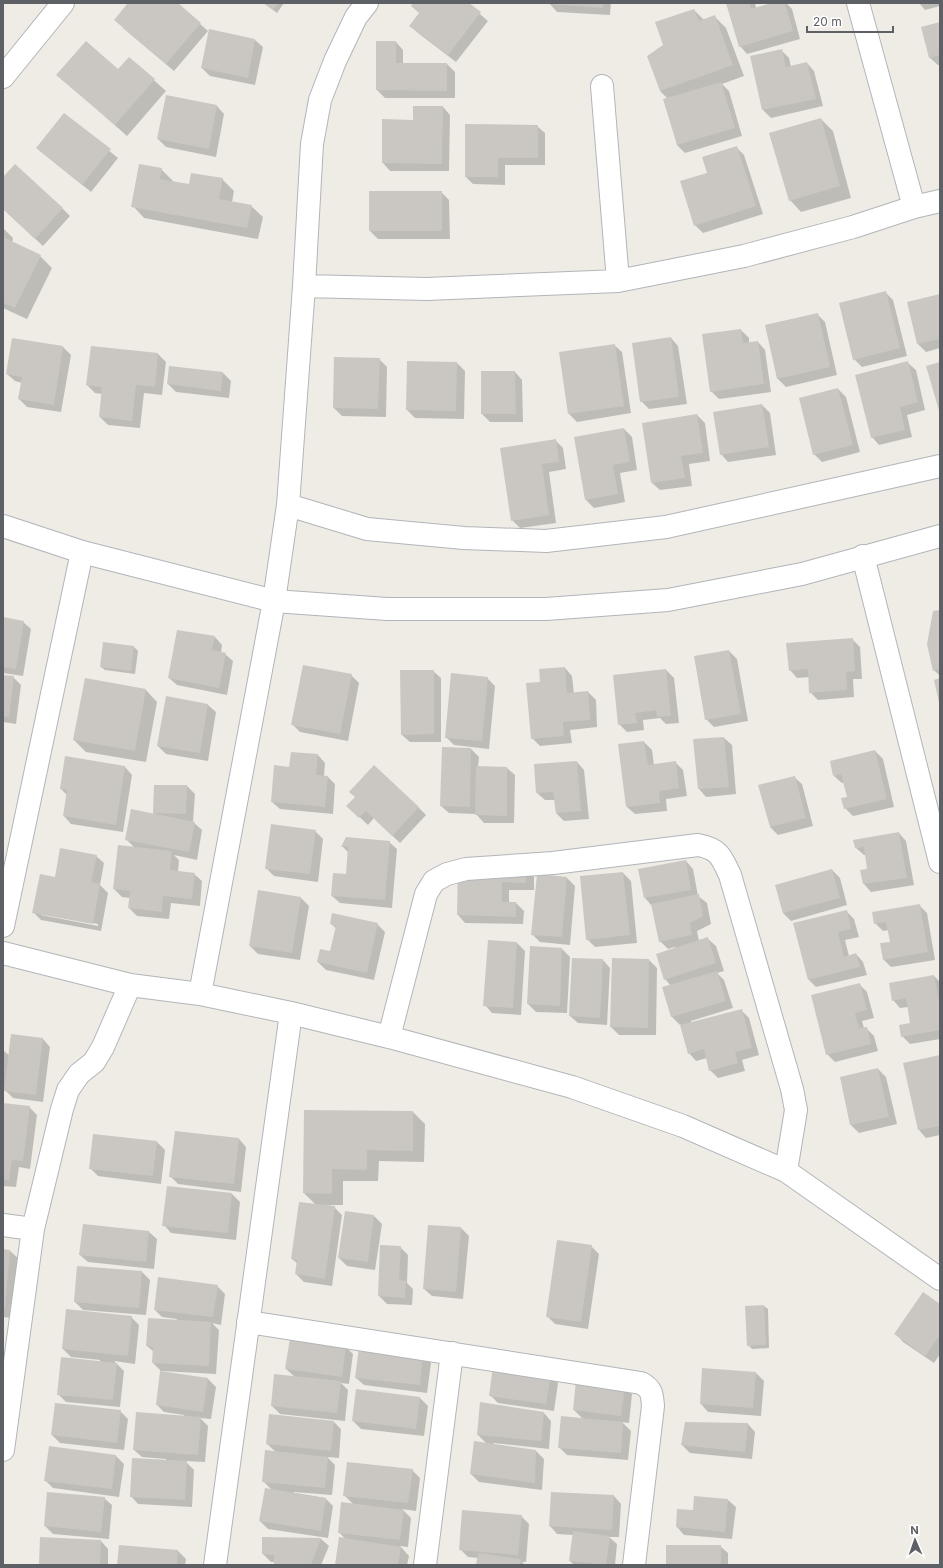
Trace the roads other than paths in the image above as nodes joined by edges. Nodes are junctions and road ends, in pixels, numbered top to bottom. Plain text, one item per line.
1 (63, 3) edge
2 (367, 3) edge
3 (858, 3) edge
4 (3, 77) edge
5 (602, 86) dead end
6 (940, 201) edge
7 (914, 207) junction
8 (618, 281) junction
9 (304, 286) junction
10 (940, 466) edge
11 (288, 505) junction
12 (3, 526) edge
13 (940, 536) edge
14 (82, 552) junction
15 (863, 556) junction
16 (274, 601) junction
17 (940, 862) edge
18 (3, 926) edge
19 (3, 953) edge
20 (130, 985) junction
21 (200, 994) junction
22 (291, 1013) junction
23 (389, 1037) junction
24 (786, 1171) junction
25 (3, 1225) edge
26 (33, 1229) junction
27 (940, 1279) edge
28 (248, 1322) junction
29 (452, 1353) junction
30 (3, 1440) edge
31 (215, 1565) edge
32 (425, 1565) edge
33 (634, 1565) edge

1 - 4 street
2 - 9 street
3 - 7 street
5 - 8 street
6 - 7 street
7 - 8 street
8 - 9 street
9 - 11 street
10 - 11 street
11 - 16 street
12 - 14 street
13 - 15 street
14 - 16 street
14 - 18 street
15 - 16 street
15 - 17 street
16 - 21 street
19 - 20 street
20 - 21 street
20 - 26 street
21 - 22 street
22 - 23 street
22 - 28 street
23 - 24 street
23 - 24 street
24 - 27 street
25 - 26 street
26 - 30 street
28 - 29 street
28 - 31 street
29 - 32 street
29 - 33 street

